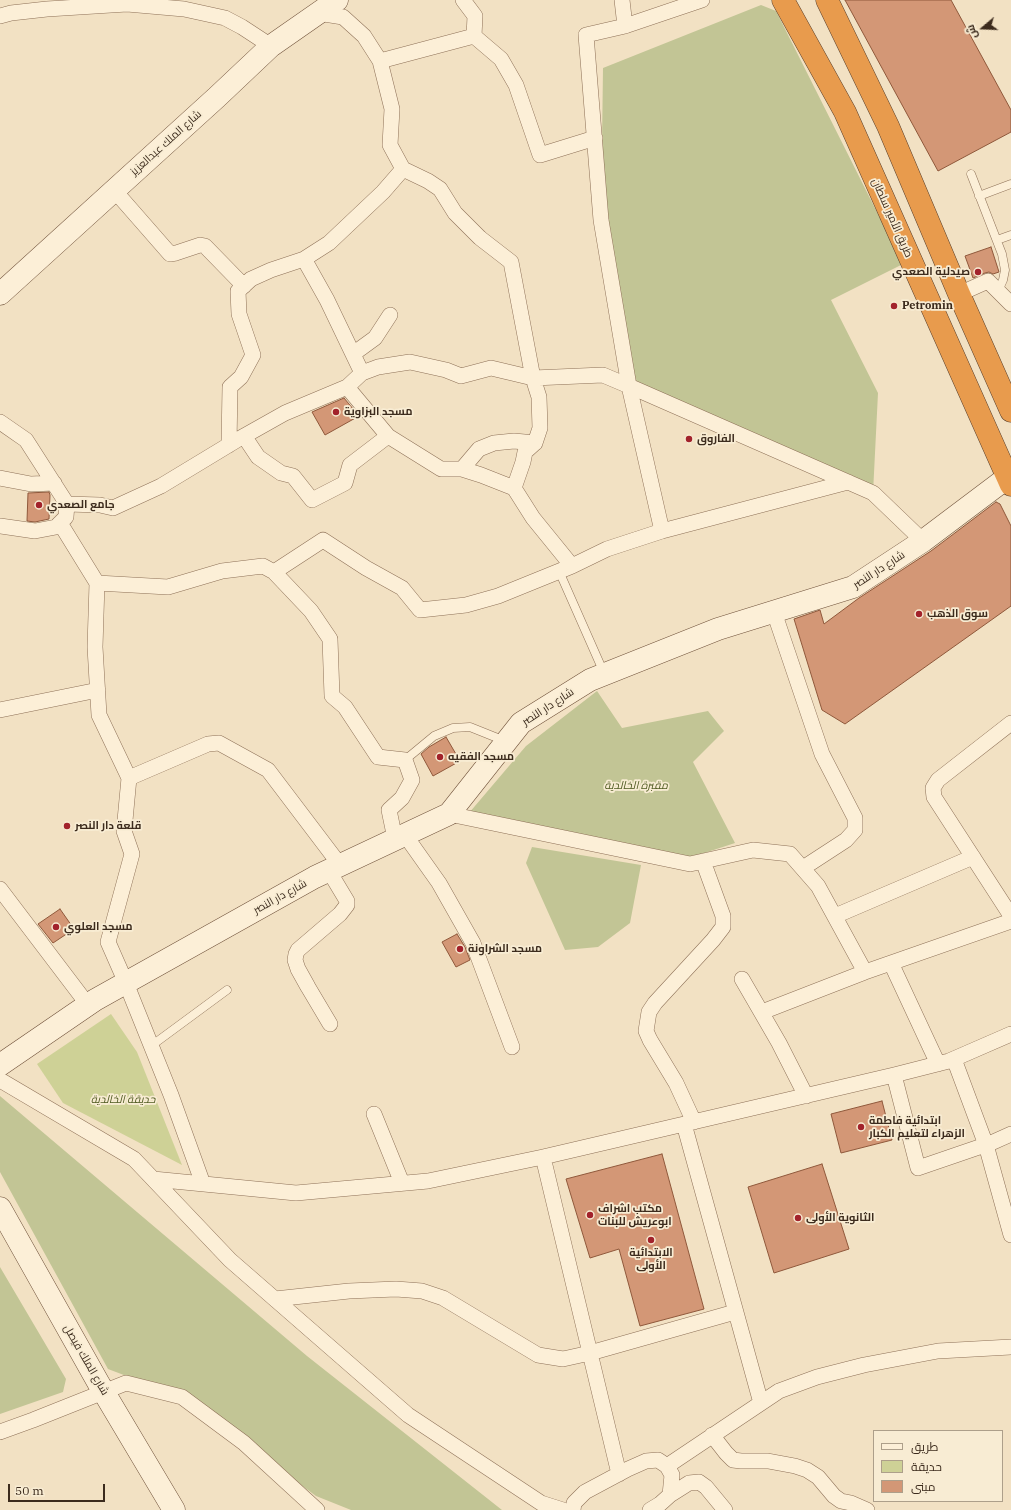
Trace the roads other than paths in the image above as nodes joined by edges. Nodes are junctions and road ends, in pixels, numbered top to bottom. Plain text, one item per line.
1 (337, 0) edge
2 (463, 0) edge
3 (622, 0) edge
4 (702, 0) edge
5 (784, 0) edge
6 (827, 0) edge
7 (90, 3) edge
8 (318, 13) junction
9 (0, 16) edge
10 (625, 26) junction
11 (474, 36) junction
12 (271, 46) junction
13 (380, 61) junction
14 (595, 138) junction
15 (403, 169) junction
16 (971, 174) dead end
17 (1011, 184) edge
18 (114, 190) junction
19 (979, 196) junction
20 (1011, 235) edge
21 (996, 240) junction
22 (304, 259) junction
23 (244, 286) junction
24 (998, 291) junction
25 (0, 294) edge
26 (959, 294) junction
27 (1011, 304) edge
28 (390, 315) dead end
29 (353, 354) junction
30 (362, 373) junction
31 (533, 378) junction
32 (629, 386) junction
33 (347, 387) junction
34 (1011, 411) edge
35 (0, 422) edge
36 (244, 436) junction
37 (388, 436) junction
38 (535, 443) junction
39 (229, 445) junction
40 (462, 469) junction
41 (0, 478) edge
42 (1009, 481) edge
43 (848, 482) junction
44 (54, 483) junction
45 (514, 488) junction
46 (67, 504) junction
47 (60, 523) junction
48 (0, 526) edge
49 (662, 531) junction
50 (923, 541) junction
51 (566, 568) junction
52 (274, 572) junction
53 (97, 583) junction
54 (774, 612) junction
55 (604, 674) junction
56 (98, 690) junction
57 (0, 710) edge
58 (1011, 723) edge
59 (506, 742) junction
60 (406, 760) junction
61 (129, 778) junction
62 (449, 814) junction
63 (400, 837) junction
64 (973, 857) junction
65 (703, 861) junction
66 (334, 868) junction
67 (802, 868) junction
68 (0, 889) edge
69 (834, 916) junction
70 (1011, 916) edge
71 (1011, 922) edge
72 (891, 963) junction
73 (865, 972) junction
74 (742, 979) dead end
75 (126, 983) junction
76 (226, 990) dead end
77 (88, 1005) junction
78 (762, 1012) junction
79 (330, 1024) dead end
80 (1011, 1034) edge
81 (151, 1046) junction
82 (512, 1047) dead end
83 (954, 1059) junction
84 (938, 1064) junction
85 (0, 1065) edge
86 (894, 1075) junction
87 (0, 1080) edge
88 (806, 1096) junction
89 (374, 1114) dead end
90 (689, 1123) junction
91 (1011, 1134) edge
92 (986, 1145) junction
93 (543, 1157) junction
94 (153, 1179) junction
95 (402, 1183) junction
96 (203, 1184) junction
97 (0, 1208) edge
98 (1011, 1235) edge
99 (0, 1240) edge
100 (275, 1299) junction
101 (735, 1312) junction
102 (1011, 1347) edge
103 (590, 1353) junction
104 (97, 1395) junction
105 (761, 1403) junction
106 (0, 1432) edge
107 (712, 1435) junction
108 (666, 1466) junction
109 (619, 1474) junction
110 (670, 1495) junction
111 (156, 1510) edge
112 (174, 1510) edge
113 (317, 1510) edge
114 (563, 1510) edge
115 (573, 1510) edge
116 (650, 1510) edge
117 (725, 1510) edge
118 (867, 1510) edge

1 - 8 street, شارع الملك عبدالعزيز
2 - 11 street
3 - 10 street
4 - 10 street
5 - 42 highway, طريق الأمير سلطان
6 - 26 highway
7 - 9 street
7 - 12 street
8 - 12 street, شارع الملك عبدالعزيز
8 - 13 street
10 - 14 street
11 - 13 street
11 - 14 street
12 - 18 street, شارع الملك عبدالعزيز
13 - 15 street
14 - 32 street
15 - 22 street
15 - 31 street
16 - 19 lane
17 - 19 lane
18 - 23 street
18 - 25 street, شارع الملك عبدالعزيز
19 - 21 lane
20 - 21 lane
21 - 24 lane
22 - 23 street
22 - 29 street
23 - 39 street
24 - 26 street
24 - 27 street
26 - 34 highway
28 - 29 street
29 - 30 street
30 - 31 street
30 - 33 street
31 - 32 street
31 - 38 street
32 - 43 street
32 - 49 street
33 - 36 street
33 - 37 street
35 - 44 street
36 - 37 street
36 - 39 street
37 - 40 street
38 - 40 street
38 - 45 street
39 - 46 street
40 - 45 street
41 - 44 street
42 - 50 street, شارع دار النصر
43 - 49 street
43 - 50 street
44 - 46 street
45 - 51 street
46 - 47 street
47 - 48 street
47 - 53 street
49 - 51 street
50 - 54 street, شارع دار النصر
51 - 52 street
51 - 55 lane
52 - 53 street
52 - 60 street
53 - 56 street
54 - 55 street, شارع دار النصر
54 - 67 street
55 - 59 street, شارع دار النصر
56 - 57 street
56 - 61 street
58 - 64 street
59 - 60 lane
59 - 62 street, شارع دار النصر
60 - 63 street
61 - 66 street
61 - 75 street
62 - 63 street, شارع دار النصر
62 - 65 street
63 - 66 street, شارع دار النصر
63 - 82 street
64 - 69 street
64 - 70 street
65 - 67 street
65 - 90 street
66 - 75 street, شارع دار النصر
66 - 79 street
67 - 69 street
68 - 77 street
69 - 73 street
71 - 72 street
72 - 73 street
72 - 84 street
73 - 78 street
74 - 78 street
75 - 77 street, شارع دار النصر
75 - 81 street
76 - 81 lane
77 - 85 street, شارع دار النصر
78 - 88 street
80 - 83 street
81 - 96 street
83 - 84 street
83 - 92 street
84 - 86 street
86 - 88 street
86 - 92 street
87 - 94 street
88 - 90 street
89 - 95 street
90 - 93 street
90 - 101 street
91 - 92 street
92 - 98 street
93 - 95 street
93 - 103 street
94 - 96 street
94 - 100 street
95 - 96 street
97 - 104 street, شارع الملك فيصل
99 - 104 street
100 - 103 street
100 - 114 street
101 - 103 street
101 - 105 street
102 - 105 street
103 - 109 street
104 - 106 street
104 - 111 street
104 - 112 street, شارع الملك فيصل
104 - 113 street
105 - 107 street
107 - 108 street
107 - 118 street
108 - 109 street
108 - 110 street
109 - 115 street
110 - 116 street
110 - 117 street

